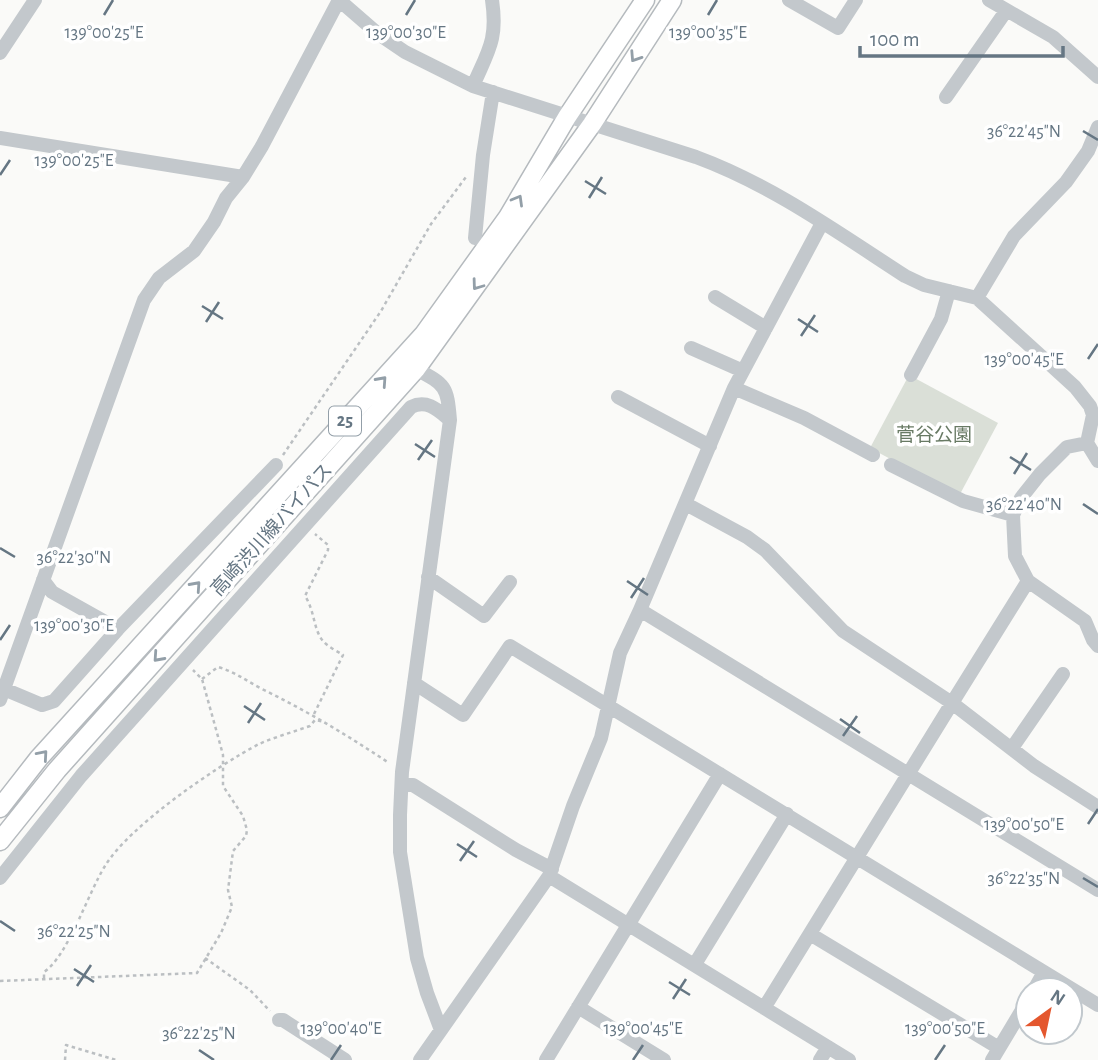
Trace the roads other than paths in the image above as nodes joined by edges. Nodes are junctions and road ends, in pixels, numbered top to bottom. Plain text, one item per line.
1 (35, 0) edge
2 (339, 0) edge
3 (492, 0) edge
4 (645, 0) edge
5 (671, 0) edge
6 (789, 0) edge
7 (856, 0) edge
8 (989, 0) edge
9 (1006, 11) junction
10 (0, 54) edge
11 (1098, 77) edge
12 (473, 86) junction
13 (493, 92) junction
14 (946, 97) dead end
15 (567, 117) junction
16 (592, 124) junction
17 (1098, 127) edge
18 (0, 138) edge
19 (243, 177) junction
20 (822, 223) junction
21 (475, 238) dead end
22 (949, 291) junction
23 (715, 297) dead end
24 (977, 298) junction
25 (766, 328) junction
26 (691, 348) dead end
27 (416, 369) junction
28 (743, 371) junction
29 (911, 375) dead end
30 (734, 388) junction
31 (618, 397) dead end
32 (450, 420) junction
33 (1087, 443) junction
34 (710, 446) junction
35 (873, 455) dead end
36 (1098, 461) edge
37 (276, 465) road end
38 (891, 465) dead end
39 (686, 504) junction
40 (1013, 515) junction
41 (428, 577) junction
42 (43, 580) junction
43 (1028, 580) junction
44 (510, 582) dead end
45 (640, 610) junction
46 (118, 629) junction
47 (1098, 646) edge
48 (1063, 674) dead end
49 (414, 683) junction
50 (2, 695) edge
51 (952, 703) junction
52 (608, 706) junction
53 (1012, 748) junction
54 (720, 774) junction
55 (908, 774) junction
56 (402, 778) junction
57 (1098, 807) edge
58 (0, 808) edge
59 (787, 814) junction
60 (0, 841) edge
61 (857, 857) junction
62 (551, 873) junction
63 (0, 878) edge
64 (1098, 890) edge
65 (628, 924) junction
66 (810, 934) junction
67 (695, 964) junction
68 (1044, 972) junction
69 (1042, 976) edge
70 (1098, 1005) edge
71 (578, 1007) junction
72 (764, 1008) junction
73 (279, 1020) road end
74 (1014, 1024) edge
75 (441, 1030) junction
76 (824, 1054) edge
77 (996, 1054) edge
78 (345, 1060) edge
79 (420, 1060) edge
80 (546, 1060) edge
81 (664, 1060) edge
82 (849, 1060) edge

1 - 10 street
2 - 12 street
2 - 19 street
3 - 12 street
4 - 15 main road, 高崎渋川線バイパス / 25
5 -> 16 main road, 高崎渋川線バイパス / 25
6 - 7 street
8 - 9 street
9 - 11 street
9 - 14 street
12 - 13 street
13 - 15 street
13 - 21 street
15 - 16 street
58 -> 15 main road, 高崎渋川線バイパス / 25
16 - 20 street
16 -> 27 main road, 高崎渋川線バイパス / 25
17 - 24 street
18 - 19 street
19 - 42 street
20 - 22 street
20 - 25 street
22 - 24 street
22 - 29 street
23 - 25 street
24 - 33 street
25 - 28 street
26 - 28 street
27 - 32 street
27 -> 60 main road, 高崎渋川線バイパス / 25
28 - 30 street
30 - 34 street
30 - 35 street
31 - 34 street
32 - 41 street
32 - 63 street
33 - 36 street
33 - 40 street
34 - 39 street
37 - 46 street
38 - 40 street
39 - 45 street
39 - 51 street
40 - 43 street
41 - 44 street
41 - 49 street
42 - 46 street
42 - 50 street
43 - 47 street
43 - 51 street
45 - 52 street
45 - 55 street
46 - 50 street
48 - 53 street
49 - 52 street
49 - 56 street
51 - 53 street
51 - 55 street
52 - 54 street
52 - 62 street
53 - 57 street
54 - 59 street
54 - 65 street
55 - 61 street
55 - 64 street
56 - 62 street
56 - 75 street
59 - 61 street
59 - 67 street
61 - 66 street
61 - 68 street
62 - 65 street
62 - 75 street
65 - 67 street
65 - 71 street
66 - 72 street
66 - 77 street
67 - 72 street
68 - 69 street
68 - 70 street
71 - 80 street
71 - 81 street
72 - 76 street
73 - 78 street
74 - 77 street
75 - 79 street
76 - 82 street

